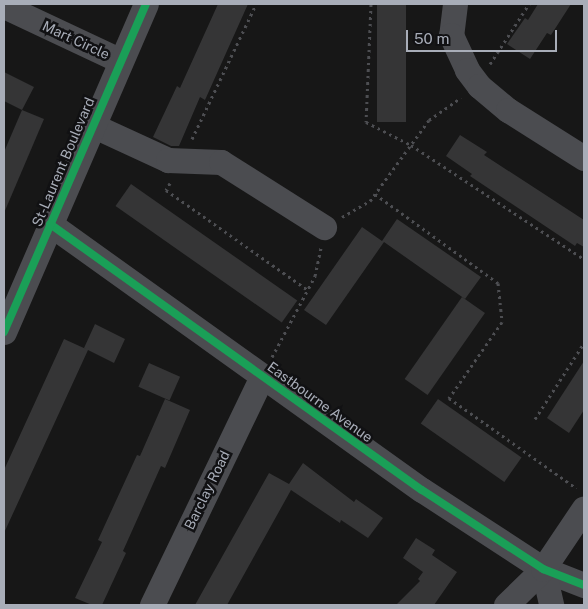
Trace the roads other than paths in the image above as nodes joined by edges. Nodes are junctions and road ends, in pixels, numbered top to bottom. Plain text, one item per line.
1 (146, 4) edge
2 (455, 4) edge
3 (7, 15) edge
4 (121, 61) junction
5 (92, 126) junction
6 (584, 158) edge
7 (50, 224) junction
8 (324, 227) road end
9 (4, 332) edge
10 (262, 376) junction
11 (584, 508) edge
12 (543, 569) junction
13 (584, 585) edge
14 (152, 605) edge
15 (506, 605) edge
16 (551, 605) edge

1 - 4 street, St-Laurent Boulevard
2 - 6 street
3 - 4 street, Mart Circle
4 - 5 street, St-Laurent Boulevard
5 - 7 street, St-Laurent Boulevard
5 - 8 street
7 - 9 street, St-Laurent Boulevard
7 - 10 street, Eastbourne Avenue
10 - 12 street, Eastbourne Avenue
10 - 14 street, Barclay Road
11 - 12 street
12 - 13 street, Eastbourne Avenue
12 - 15 street
12 - 16 street

